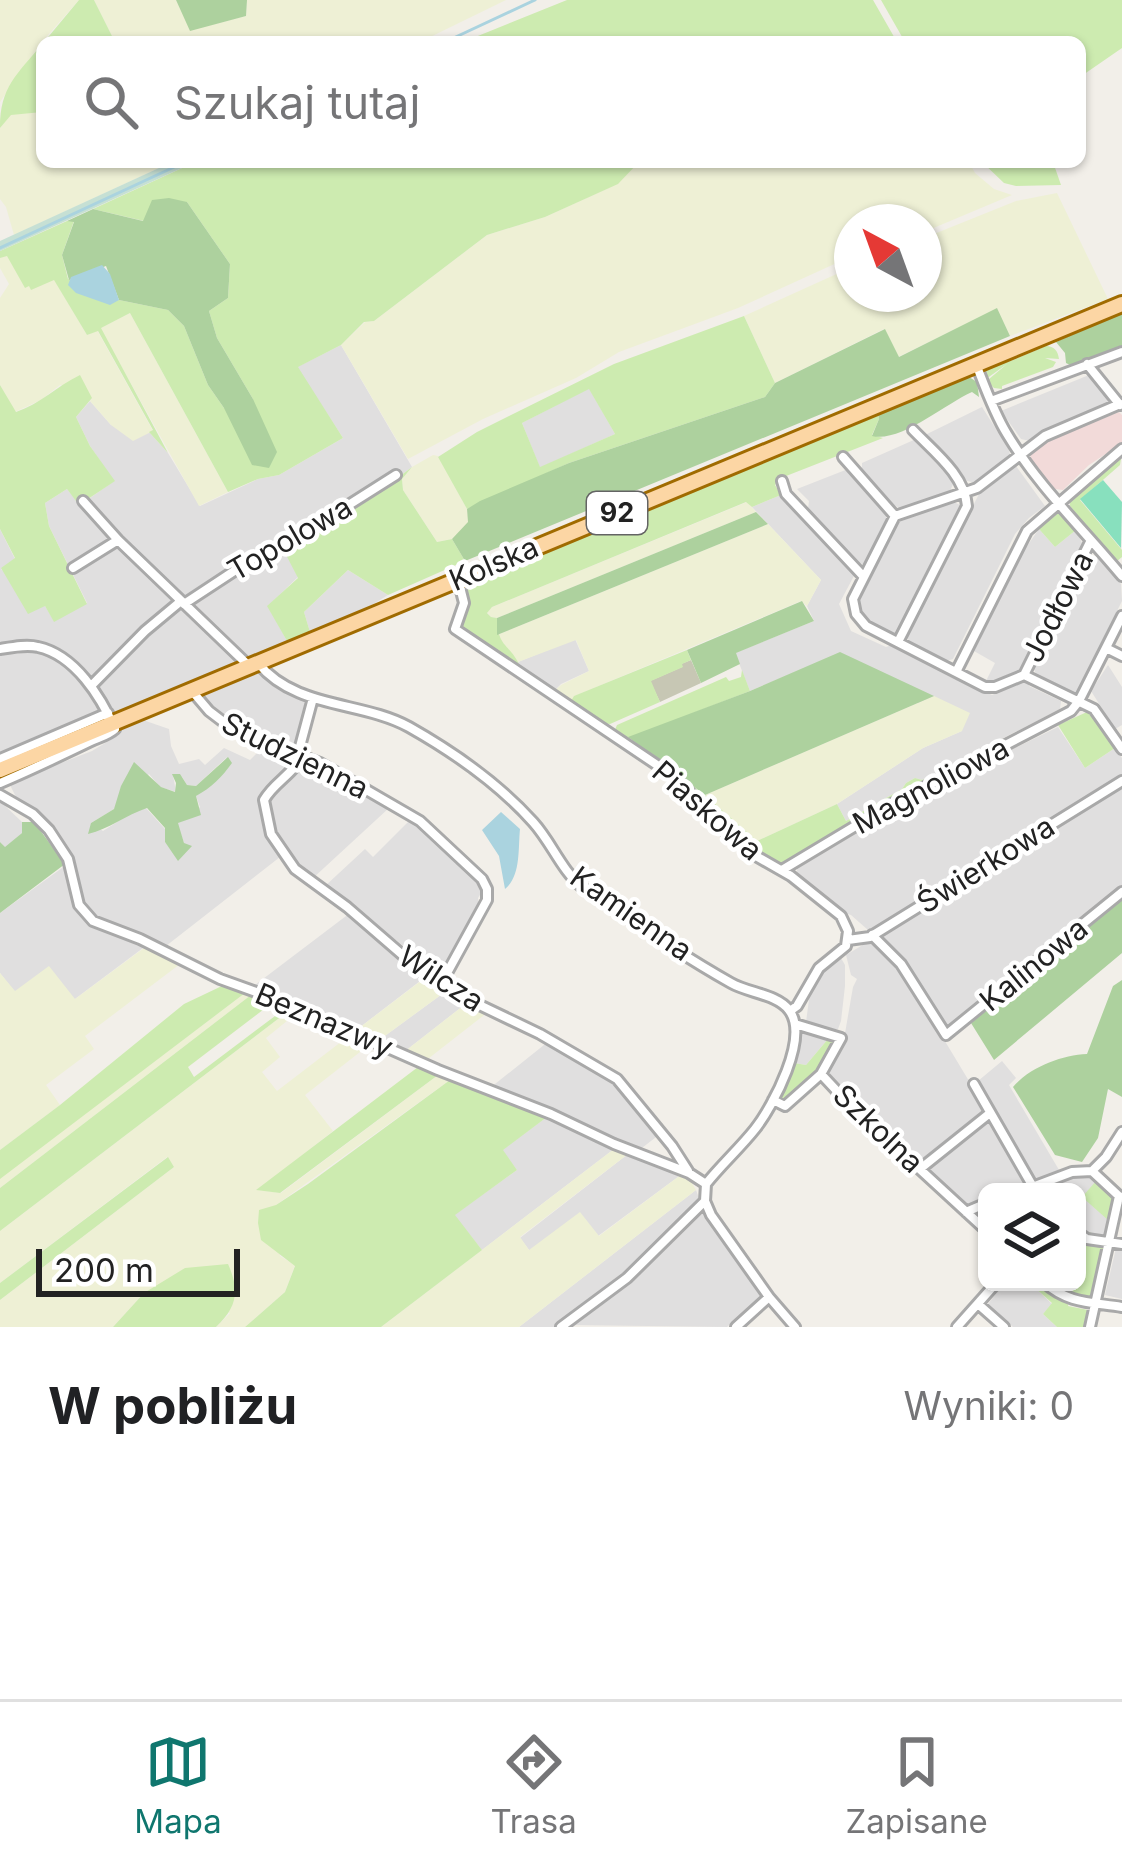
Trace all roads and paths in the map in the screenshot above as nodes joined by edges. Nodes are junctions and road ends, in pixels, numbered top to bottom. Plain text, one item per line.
1 (1122, 304) edge
2 (1122, 352) edge
3 (976, 364) junction
4 (1087, 364) junction
5 (991, 401) junction
6 (1121, 405) edge
7 (913, 430) dead end
8 (1122, 449) edge
9 (1022, 455) junction
10 (843, 457) dead end
11 (396, 475) dead end
12 (782, 481) dead end
13 (965, 492) junction
14 (83, 501) dead end
15 (1059, 502) junction
16 (896, 515) junction
17 (118, 540) junction
18 (1091, 540) junction
19 (73, 568) dead end
20 (1122, 576) edge
21 (864, 577) junction
22 (458, 579) junction
23 (183, 602) junction
24 (1122, 616) edge
25 (898, 642) junction
26 (1106, 648) junction
27 (0, 649) edge
28 (1122, 656) edge
29 (253, 664) junction
30 (956, 672) junction
31 (1024, 675) junction
32 (91, 686) junction
33 (191, 690) junction
34 (314, 698) junction
35 (1079, 701) junction
36 (110, 718) junction
37 (1122, 748) edge
38 (300, 754) junction
39 (0, 759) edge
40 (0, 770) edge
41 (1122, 781) edge
42 (0, 783) edge
43 (0, 795) edge
44 (782, 870) junction
45 (1122, 892) edge
46 (872, 935) junction
47 (848, 940) junction
48 (442, 982) junction
49 (790, 1011) junction
50 (795, 1024) junction
51 (821, 1074) junction
52 (974, 1084) dead end
53 (773, 1100) junction
54 (990, 1113) junction
55 (1122, 1132) edge
56 (920, 1169) junction
57 (1092, 1171) junction
58 (689, 1173) junction
59 (1030, 1183) edge
60 (1049, 1183) edge
61 (706, 1184) junction
62 (1120, 1197) edge
63 (705, 1201) junction
64 (978, 1207) edge
65 (966, 1212) junction
66 (978, 1223) edge
67 (1086, 1238) edge
68 (1110, 1242) junction
69 (1122, 1244) edge
70 (989, 1291) edge
71 (1055, 1291) edge
72 (769, 1297) junction
73 (1096, 1303) junction
74 (978, 1304) junction
75 (1122, 1306) edge
76 (561, 1327) edge
77 (736, 1327) edge
78 (795, 1327) edge
79 (957, 1327) edge
80 (1004, 1327) edge
81 (1090, 1327) edge

1 - 3 main road, Kolska / 92
2 - 4 street
3 - 5 street
3 - 22 main road, Kolska / 92
4 - 5 street
4 - 6 street
5 - 9 street
6 - 9 street
7 - 13 street
8 - 15 street
9 - 13 street
9 - 15 street
10 - 16 street
11 - 23 street, Topolowa
12 - 21 street
13 - 16 street
13 - 25 street
14 - 17 street
15 - 18 street
15 - 30 street
16 - 21 street
17 - 19 street
17 - 23 street
18 - 20 street
18 - 31 street, Jodłowa
21 - 25 street
22 - 29 main road, Kolska / 92
22 - 44 street, Piaskowa
23 - 29 street
23 - 32 street, Topolowa
24 - 26 street
25 - 30 street
26 - 28 street
26 - 35 street
27 - 32 street
29 - 33 main road, Kolska / 92
29 - 34 street, Kamienna
30 - 31 street
31 - 35 street
32 - 36 street
33 - 36 main road, Kolska / 92
33 - 38 street, Studzienna
34 - 38 street, Wilcza
34 - 49 street, Kamienna
35 - 37 street
35 - 44 street, Magnoliowa
36 - 39 street
36 - 40 main road, Kolska / 92
36 - 42 street
38 - 48 street, Wilcza
38 - 48 street, Studzienna
41 - 46 street, Świerkowa
43 - 58 street, Beznazwy
44 - 47 street, Piaskowa
45 - 46 street, Kalinowa
46 - 47 street, Świerkowa
47 - 49 street
48 - 58 street, Wilcza
49 - 50 street
50 - 51 street, Szkolna
50 - 53 street
51 - 53 street
51 - 56 street, Szkolna
52 - 54 street
53 - 61 street
54 - 56 street
54 - 59 street
55 - 57 street
56 - 65 street, Szkolna
57 - 60 street
57 - 62 street
58 - 61 street, Beznazwy
61 - 63 street
62 - 68 street
63 - 72 street
63 - 76 street
64 - 65 street
65 - 66 street, Szkolna
67 - 68 street
68 - 69 street
68 - 73 street
70 - 74 street
71 - 73 street
72 - 77 street
72 - 78 street
73 - 75 street
73 - 81 street
74 - 79 street
74 - 80 street

